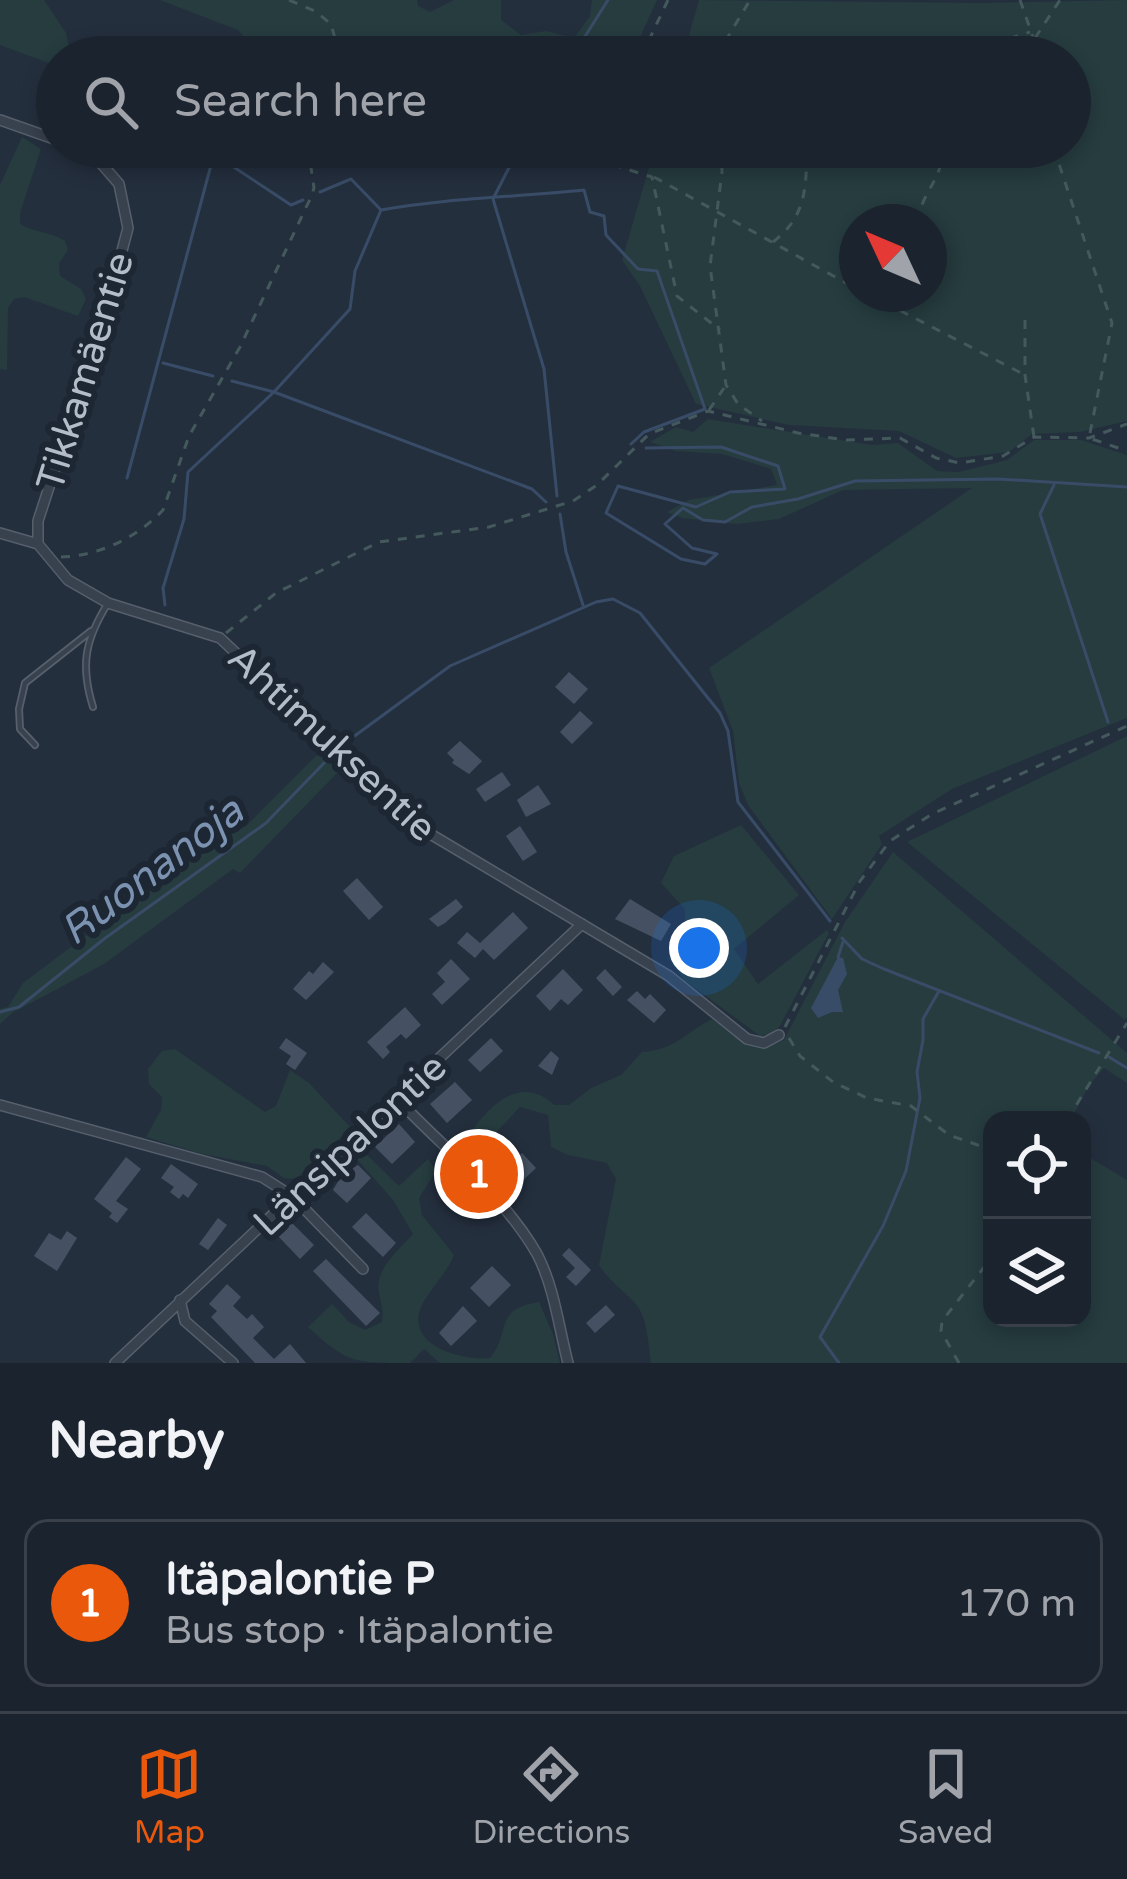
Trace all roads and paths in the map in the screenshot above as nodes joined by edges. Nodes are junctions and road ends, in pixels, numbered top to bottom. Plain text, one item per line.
1 (290, 0) edge
2 (668, 0) edge
3 (750, 0) edge
4 (1020, 0) edge
5 (1060, 0) edge
6 (1031, 32) junction
7 (335, 36) edge
8 (650, 36) edge
9 (729, 36) edge
10 (1018, 36) edge
11 (1033, 36) edge
12 (1036, 36) edge
13 (0, 120) edge
14 (36, 133) edge
15 (105, 168) edge
16 (311, 168) edge
17 (625, 168) edge
18 (722, 168) edge
19 (806, 168) edge
20 (940, 168) edge
21 (1060, 168) edge
22 (652, 176) junction
23 (921, 204) edge
24 (716, 212) junction
25 (772, 243) junction
26 (839, 279) edge
27 (904, 312) edge
28 (1025, 320) dead end
29 (720, 330) junction
30 (1024, 375) junction
31 (726, 385) junction
32 (708, 412) junction
33 (763, 422) junction
34 (1127, 424) edge
35 (1034, 437) junction
36 (1089, 438) junction
37 (1127, 451) edge
38 (0, 533) edge
39 (38, 544) junction
40 (47, 557) junction
41 (108, 603) junction
42 (91, 631) junction
43 (220, 638) junction
44 (93, 707) dead end
45 (1127, 726) edge
46 (35, 745) dead end
47 (582, 924) junction
48 (1127, 1023) edge
49 (781, 1033) junction
50 (398, 1100) junction
51 (0, 1105) edge
52 (1073, 1111) edge
53 (983, 1147) edge
54 (292, 1196) junction
55 (363, 1269) dead end
56 (983, 1269) edge
57 (180, 1300) junction
58 (115, 1363) edge
59 (232, 1363) edge
60 (568, 1363) edge
61 (959, 1363) edge

1 - 7 path
2 - 8 path
3 - 9 path
4 - 6 path
5 - 12 path
6 - 10 path
6 - 11 path
13 - 14 street
15 - 39 street, Tikkamäentie
16 - 40 path
17 - 22 path
18 - 24 path
19 - 25 path
20 - 23 path
21 - 36 path
22 - 24 path
22 - 29 path
24 - 25 path
24 - 29 path
25 - 26 path
27 - 30 path
28 - 30 path
29 - 31 path
30 - 35 path
31 - 32 path
31 - 33 path
32 - 33 path
32 - 43 path
33 - 35 path
34 - 36 path
35 - 36 path
36 - 37 path
38 - 39 street
39 - 40 street, Ahtimuksentie
40 - 41 street, Ahtimuksentie
41 - 42 lane
41 - 43 street, Ahtimuksentie
42 - 44 lane
42 - 46 lane
43 - 47 street, Ahtimuksentie
45 - 49 path
47 - 49 street, Ahtimuksentie
47 - 50 street, Länsipalontie
48 - 52 path
49 - 53 path
50 - 54 street, Länsipalontie
50 - 60 street
51 - 54 street
54 - 55 street
54 - 57 street, Länsipalontie
56 - 61 path
57 - 58 street, Länsipalontie
57 - 59 street

